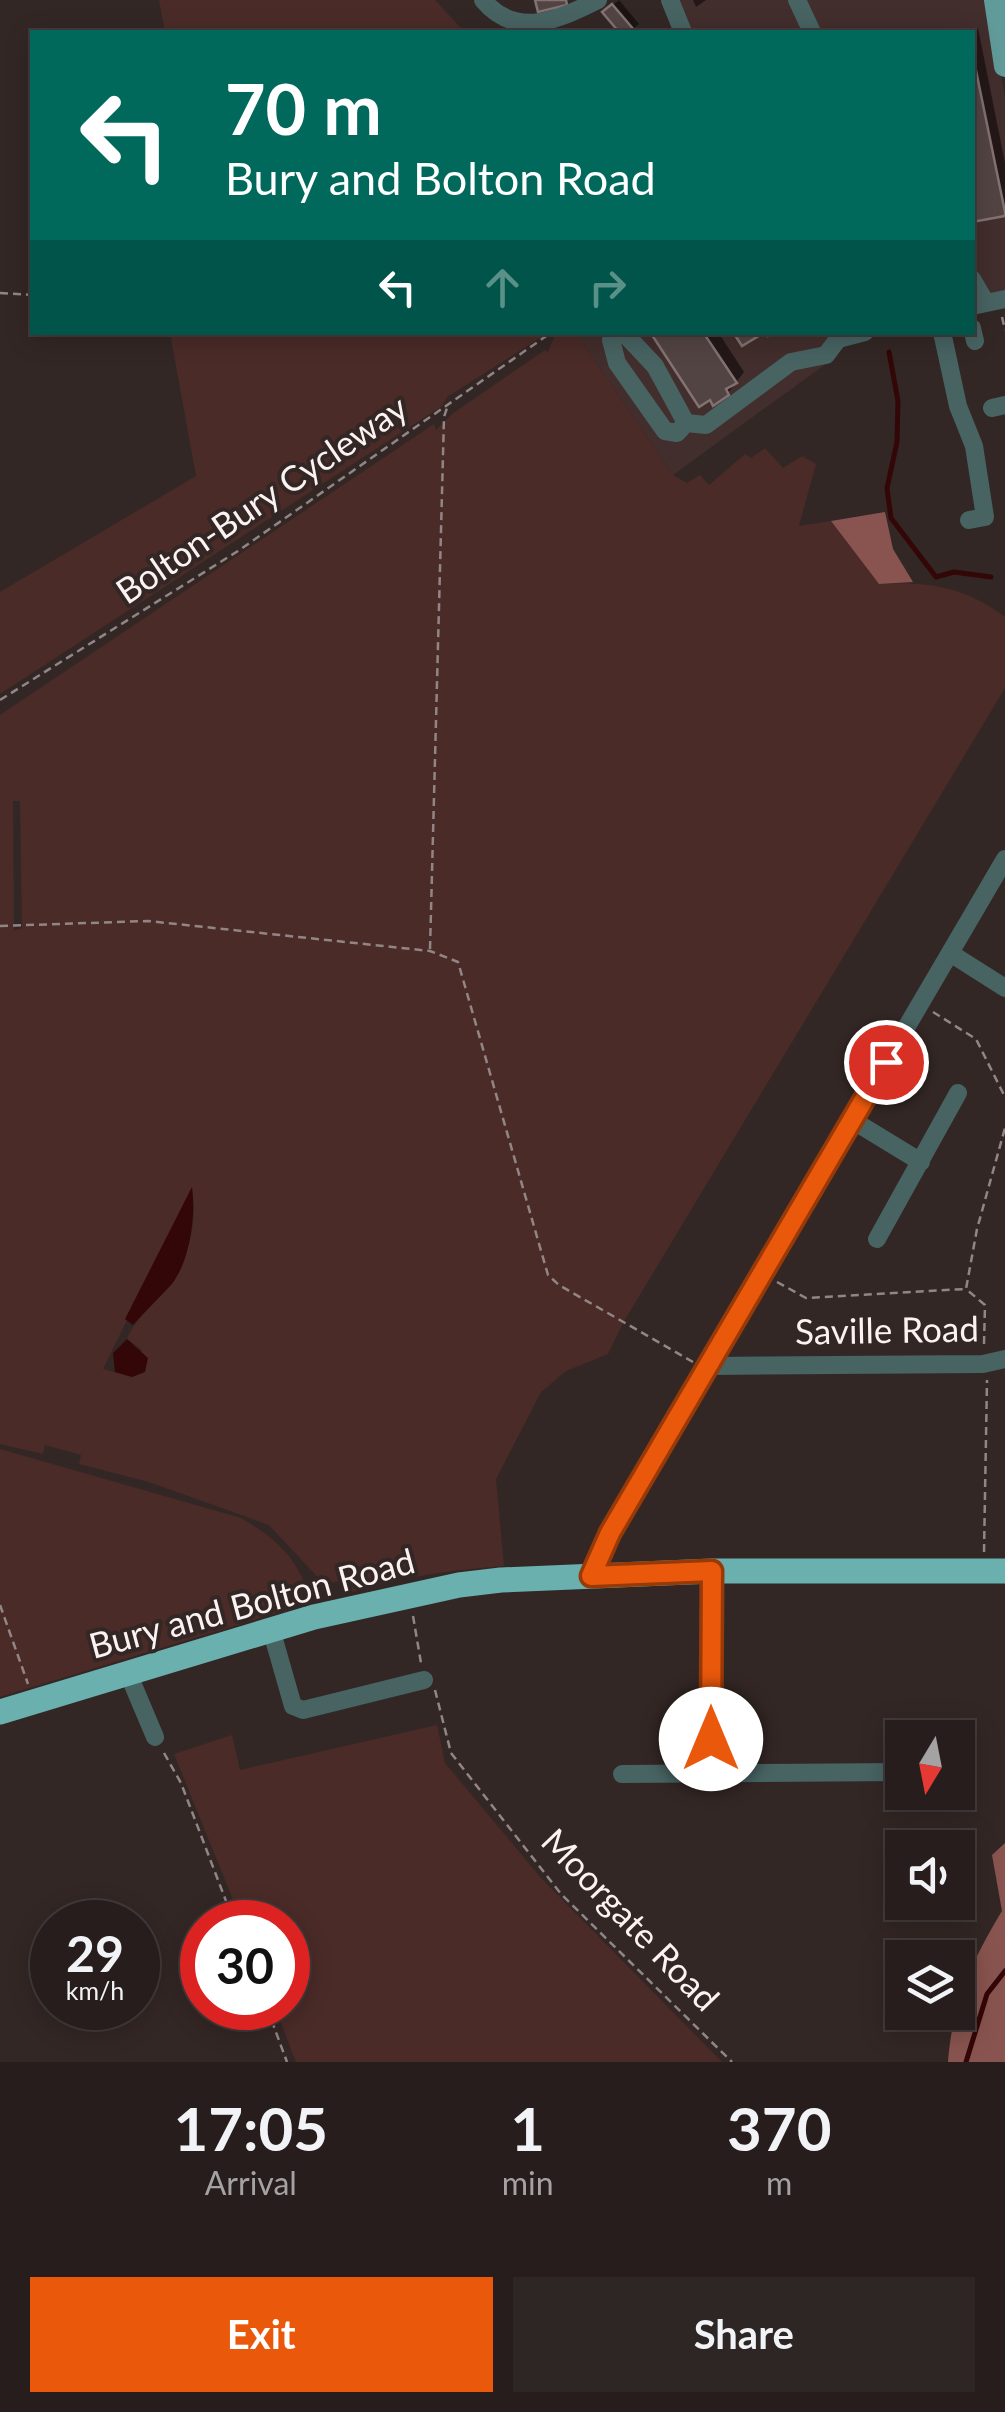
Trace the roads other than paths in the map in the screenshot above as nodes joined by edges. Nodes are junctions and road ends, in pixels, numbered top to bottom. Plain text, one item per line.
1 (482, 0) edge
2 (598, 0) edge
3 (670, 0) edge
4 (797, 0) edge
5 (995, 0) edge
6 (1002, 26) edge
7 (682, 30) edge
8 (811, 30) edge
9 (1005, 66) edge
10 (1005, 298) edge
11 (979, 305) edge
12 (614, 335) edge
13 (626, 335) edge
14 (853, 335) edge
15 (943, 335) edge
16 (686, 423) junction
17 (969, 520) dead end
18 (1005, 859) edge
19 (950, 953) junction
20 (1005, 988) edge
21 (958, 1093) dead end
22 (852, 1120) junction
23 (920, 1162) junction
24 (877, 1238) dead end
25 (992, 1362) edge
26 (708, 1368) junction
27 (712, 1571) junction
28 (994, 1571) edge
29 (591, 1576) junction
30 (271, 1629) junction
31 (128, 1673) junction
32 (424, 1680) road end
33 (0, 1712) edge
34 (155, 1738) road end
35 (885, 1772) edge
36 (711, 1773) junction
37 (622, 1774) dead end

1 - 2 street
3 - 7 street
4 - 8 street
5 - 6 main road
6 - 9 main road
10 - 11 street
12 - 16 street
13 - 16 street
14 - 16 street
15 - 17 street
18 - 19 street
19 - 20 street
19 - 22 street
21 - 23 street
22 - 23 street
22 - 26 street
23 - 24 street
25 - 26 street, Saville Road
26 - 29 street
27 - 28 highway, Bury and Bolton Road
27 - 29 highway, Bury and Bolton Road
27 - 36 street
29 - 30 highway, Bury and Bolton Road
30 - 31 highway, Bury and Bolton Road
30 - 32 street
31 - 33 highway, Bury and Bolton Road
31 - 34 street
35 - 36 street
36 - 37 street

